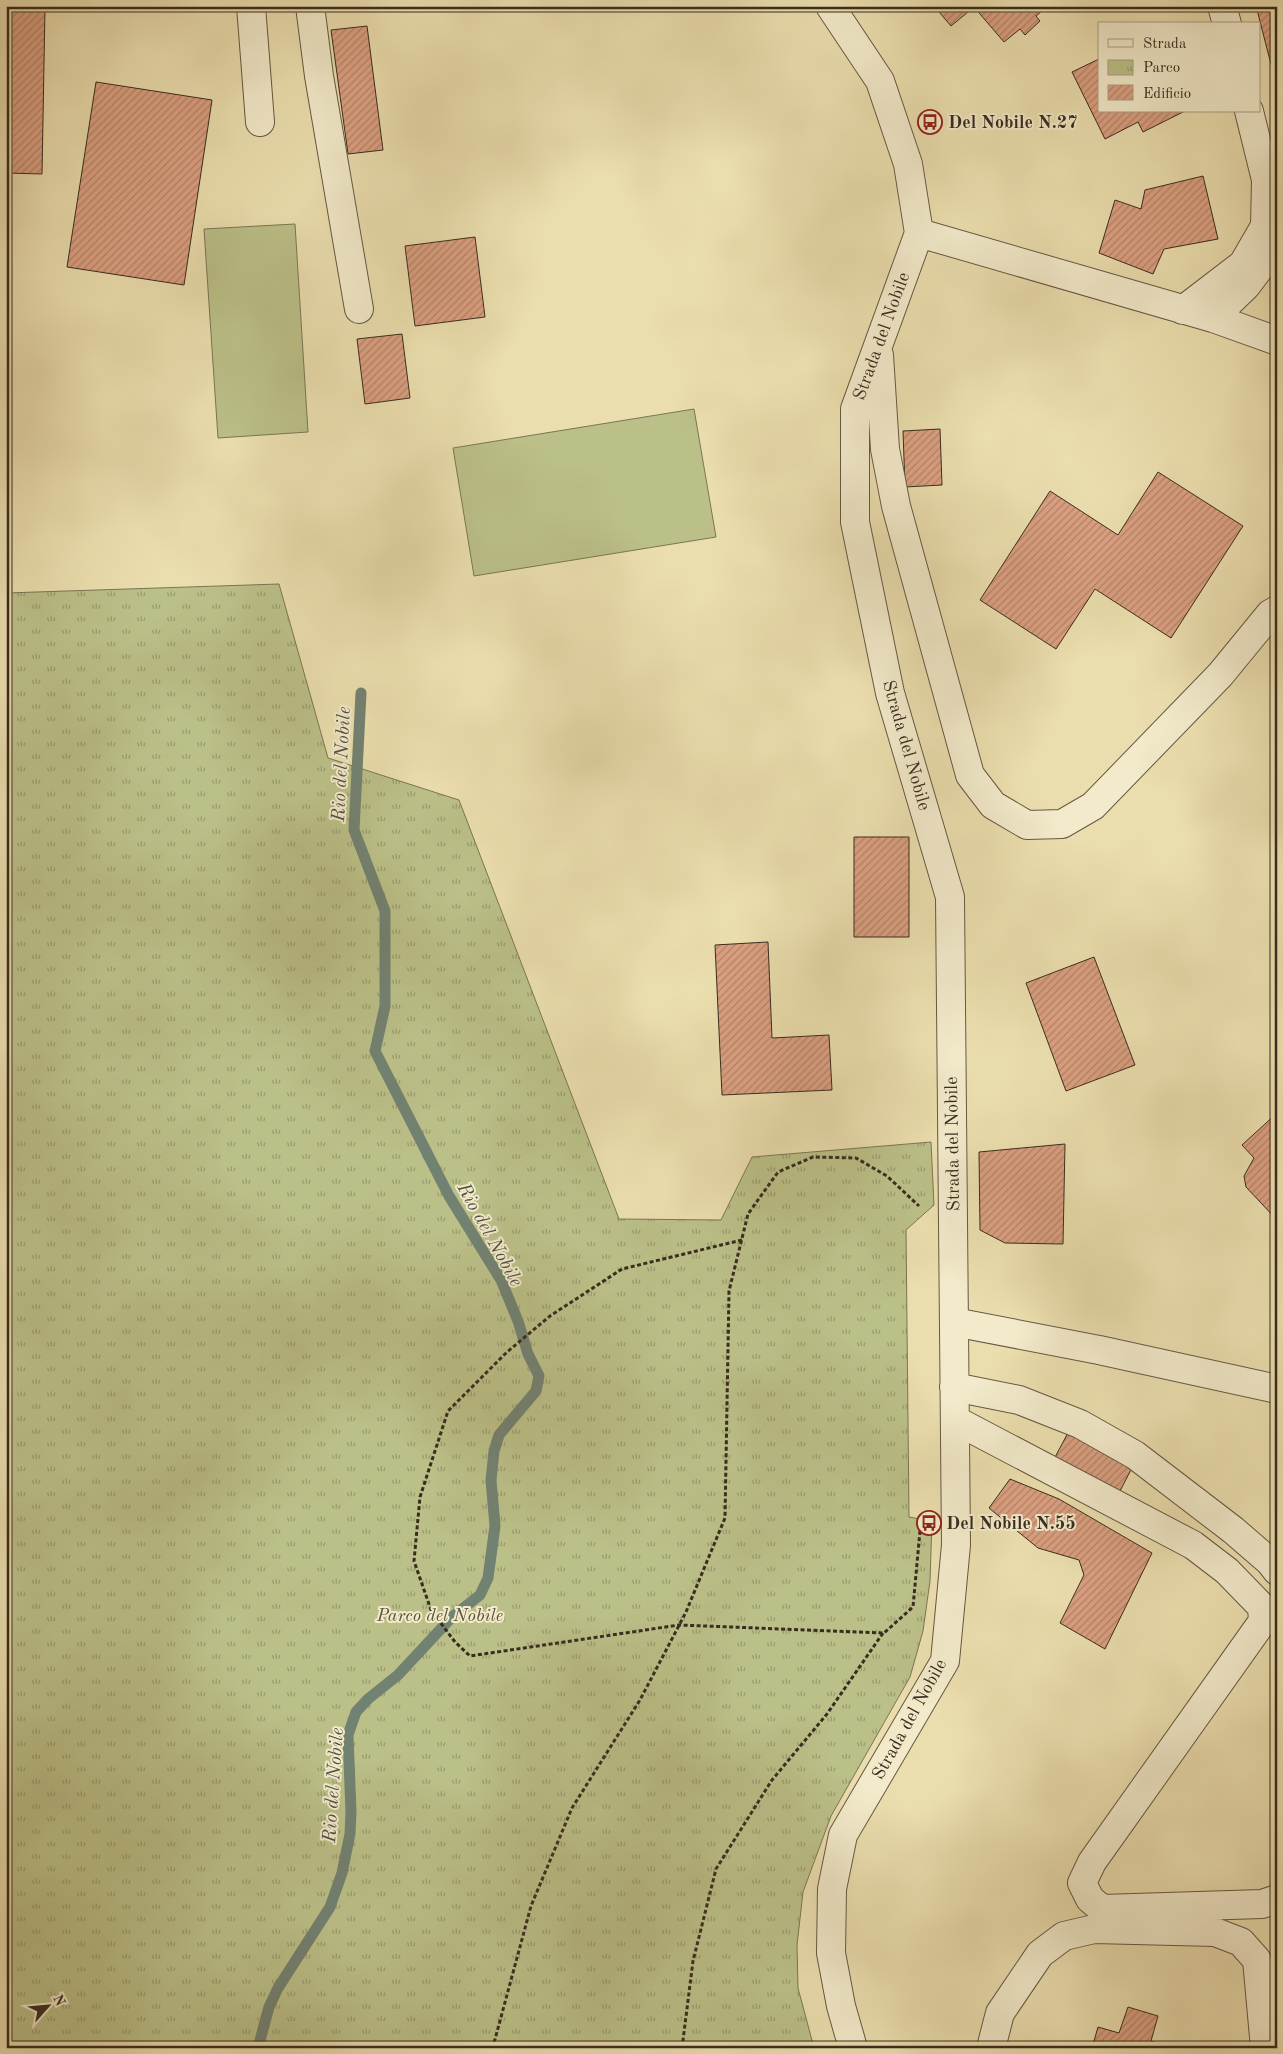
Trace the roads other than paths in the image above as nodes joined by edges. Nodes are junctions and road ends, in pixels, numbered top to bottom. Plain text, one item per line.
1 (251, 6) edge
2 (310, 6) edge
3 (830, 6) edge
4 (1222, 6) edge
5 (1226, 22) edge
6 (1249, 112) edge
7 (260, 122) dead end
8 (920, 232) junction
9 (1277, 245) edge
10 (360, 309) dead end
11 (1183, 310) junction
12 (1214, 318) junction
13 (1277, 341) edge
14 (879, 343) junction
15 (1277, 610) edge
16 (954, 1322) junction
17 (954, 1387) junction
18 (1277, 1389) edge
19 (955, 1420) junction
20 (1277, 1571) edge
21 (1277, 1899) edge
22 (853, 2048) edge
23 (991, 2048) edge
24 (1265, 2048) edge

1 - 7 street
2 - 10 street
3 - 8 street
4 - 5 street
6 - 11 street
8 - 11 street
8 - 14 street, Strada del Nobile
9 - 12 street
11 - 12 street
12 - 13 street
14 - 15 street
14 - 16 street, Strada del Nobile
16 - 17 street, Strada del Nobile
16 - 18 street
17 - 19 street, Strada del Nobile
17 - 20 street
19 - 21 street
19 - 22 street, Strada del Nobile
23 - 24 street

